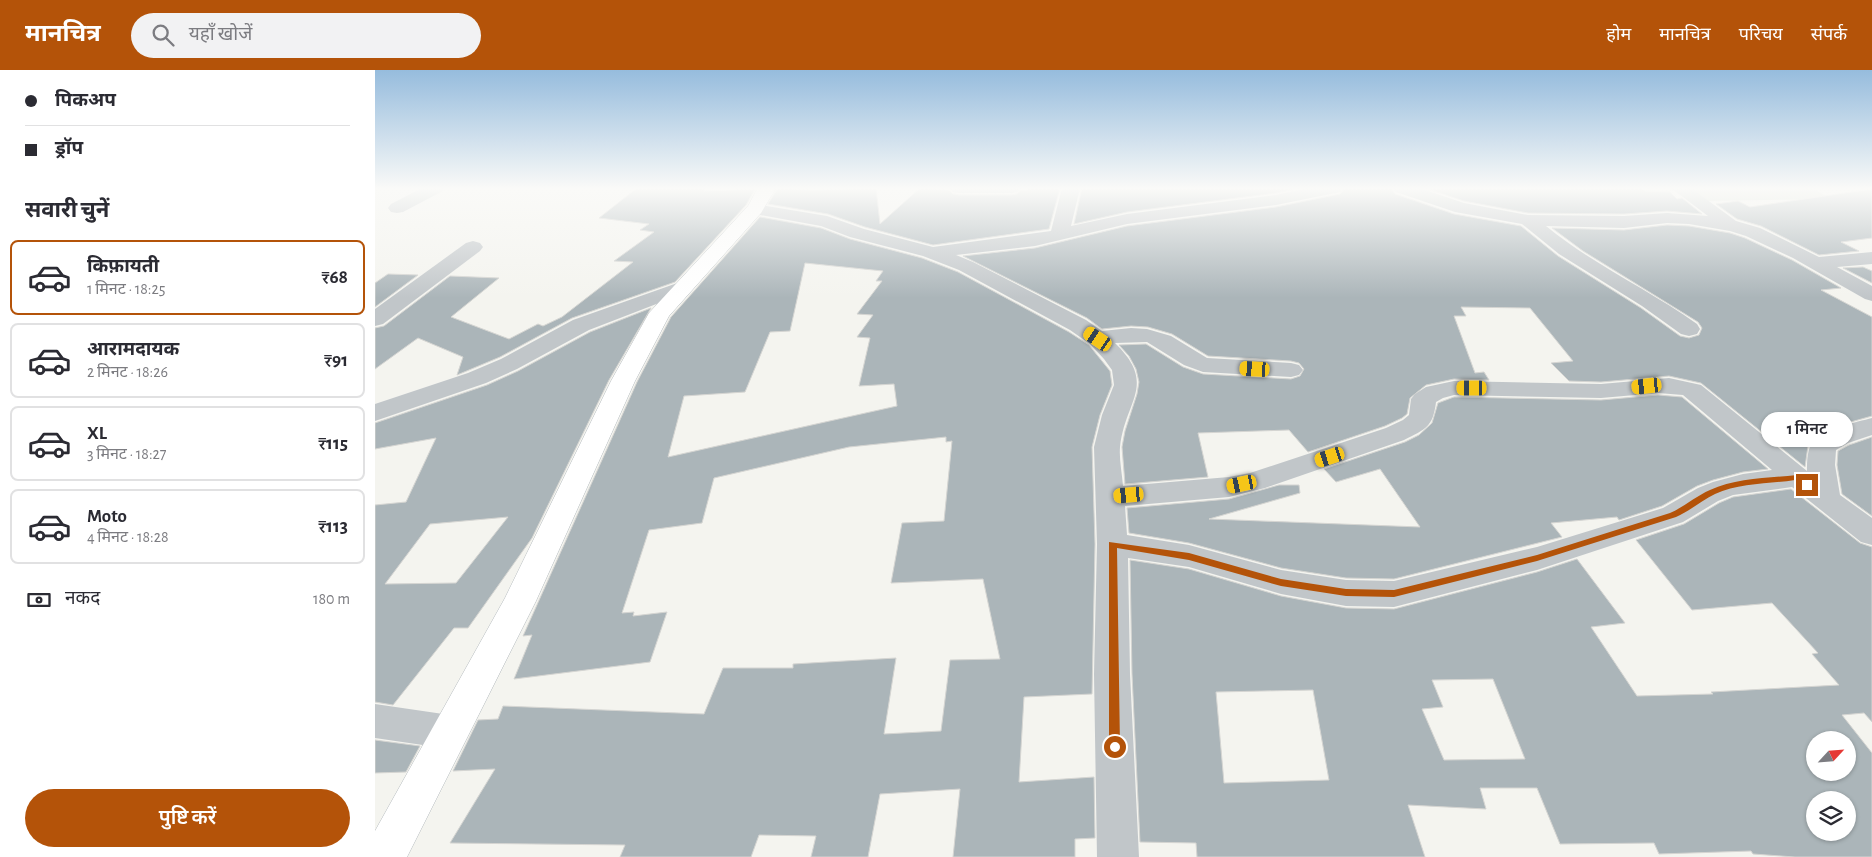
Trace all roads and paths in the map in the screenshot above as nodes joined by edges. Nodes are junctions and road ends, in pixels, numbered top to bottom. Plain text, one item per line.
1 (738, 225) edge
2 (833, 225) edge
3 (1062, 225) edge
4 (1101, 225) edge
5 (1533, 225) edge
6 (1725, 225) edge
7 (1733, 226) joint
8 (1060, 234) junction
9 (473, 247) dead end
10 (930, 252) junction
11 (1872, 258) edge
12 (1815, 263) junction
13 (683, 287) junction
14 (1872, 295) edge
15 (375, 319) edge
16 (1689, 329) dead end
17 (1098, 339) junction
18 (1291, 370) dead end
19 (375, 414) edge
20 (1872, 426) edge
21 (1797, 477) junction
22 (1109, 497) junction
23 (1827, 500) junction
24 (1872, 534) edge
25 (1112, 544) junction
26 (375, 721) edge
27 (450, 732) junction
28 (384, 857) edge
29 (1118, 857) edge

1 - 13 street
2 - 10 street
3 - 8 street
4 - 8 street
5 - 16 street
6 - 7 street
7 - 12 street
8 - 10 street
9 - 15 street
10 - 17 street
11 - 12 street
12 - 14 street
13 - 19 street
13 - 27 street
17 - 18 street
17 - 22 street
20 - 23 street
21 - 22 street
21 - 23 street
21 - 25 street
22 - 25 street
23 - 24 street
25 - 29 street
26 - 27 street
27 - 28 street

